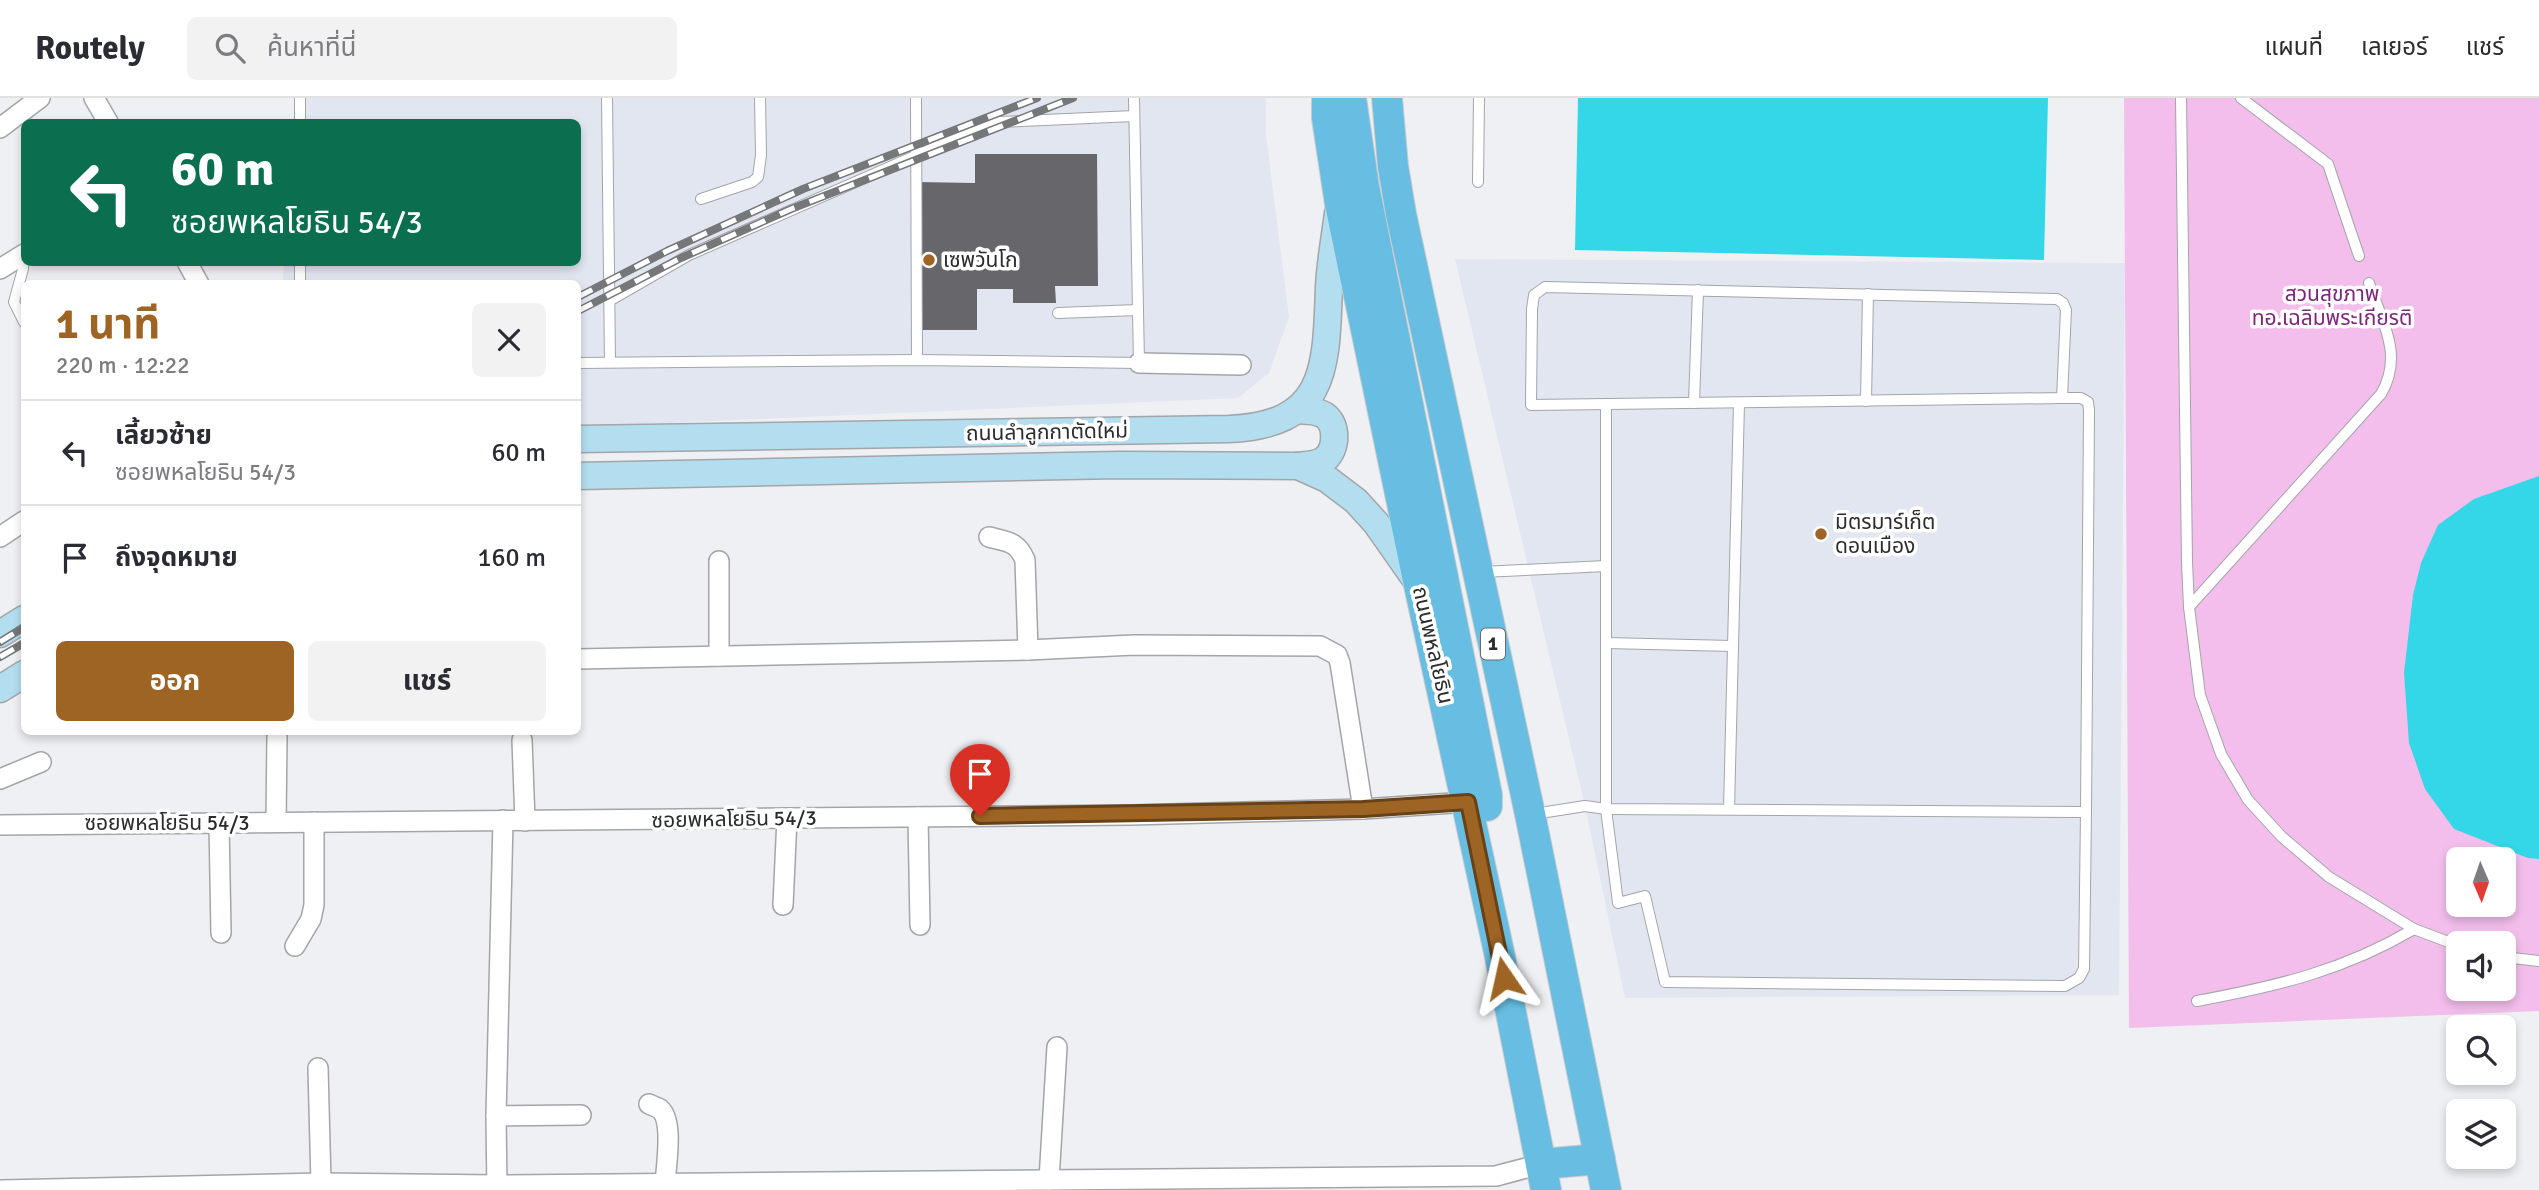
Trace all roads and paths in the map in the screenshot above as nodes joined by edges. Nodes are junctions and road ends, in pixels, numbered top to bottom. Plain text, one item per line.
1 (40, 98) edge
2 (94, 98) edge
3 (300, 98) edge
4 (607, 98) edge
5 (761, 98) edge
6 (916, 98) edge
7 (1134, 98) edge
8 (1327, 98) edge
9 (1351, 98) edge
10 (1387, 98) edge
11 (1479, 98) edge
12 (2181, 98) edge
13 (2241, 98) edge
14 (1134, 117) junction
15 (106, 119) edge
16 (300, 119) edge
17 (0, 128) edge
18 (916, 157) junction
19 (1478, 182) dead end
20 (701, 199) dead end
21 (1340, 204) junction
22 (2359, 256) dead end
23 (21, 257) edge
24 (23, 266) edge
25 (0, 269) edge
26 (2369, 283) dead end
27 (1698, 290) junction
28 (1868, 294) junction
29 (609, 301) junction
30 (1138, 310) junction
31 (1058, 313) dead end
32 (21, 316) edge
33 (918, 360) junction
34 (610, 362) junction
35 (581, 363) edge
36 (1139, 363) junction
37 (1241, 365) dead end
38 (2062, 398) junction
39 (1866, 401) junction
40 (1739, 402) junction
41 (1694, 403) junction
42 (1606, 404) junction
43 (1296, 410) junction
44 (581, 439) edge
45 (1298, 466) junction
46 (581, 476) edge
47 (21, 524) edge
48 (0, 537) edge
49 (989, 537) dead end
50 (719, 561) dead end
51 (1606, 566) junction
52 (1478, 572) junction
53 (1419, 585) junction
54 (2189, 607) junction
55 (21, 621) edge
56 (0, 634) edge
57 (1606, 643) junction
58 (1733, 646) junction
59 (1028, 650) junction
60 (719, 656) junction
61 (581, 659) edge
62 (21, 676) edge
63 (0, 688) edge
64 (276, 737) dead end
65 (522, 740) dead end
66 (41, 762) dead end
67 (0, 779) edge
68 (1468, 802) junction
69 (1363, 809) junction
70 (1606, 809) junction
71 (1729, 810) junction
72 (2086, 812) junction
73 (1530, 814) junction
74 (918, 817) junction
75 (787, 818) junction
76 (503, 820) junction
77 (525, 821) junction
78 (276, 822) junction
79 (314, 822) junction
80 (219, 823) junction
81 (0, 825) edge
82 (1487, 897) junction
83 (783, 905) dead end
84 (920, 925) dead end
85 (2414, 929) junction
86 (221, 933) dead end
87 (2446, 941) edge
88 (295, 946) dead end
89 (2516, 958) edge
90 (2539, 961) edge
91 (2197, 1001) dead end
92 (1057, 1047) dead end
93 (318, 1068) dead end
94 (649, 1104) dead end
95 (581, 1115) dead end
96 (496, 1116) junction
97 (1600, 1159) junction
98 (1543, 1177) edge
99 (1049, 1180) junction
100 (321, 1183) junction
101 (1496, 1183) edge
102 (665, 1184) junction
103 (959, 1185) edge
104 (1144, 1185) edge
105 (768, 1186) edge
106 (497, 1187) edge
107 (586, 1187) edge
108 (116, 1188) edge
109 (2, 1190) edge
110 (42, 1190) edge
111 (1606, 1190) edge

1 - 17 street
2 - 15 street
3 - 16 lane
4 - 29 lane
5 - 20 lane
6 - 18 lane
7 - 14 lane
8 - 21 main road, ถนนพหลโยธิน
9 - 82 main road
10 - 52 main road, 1
11 - 19 lane
12 - 54 lane
13 - 22 lane
14 - 18 lane
14 - 30 lane
18 - 29 lane
18 - 33 lane
21 - 43 main road, ถนนลำลูกกาตัดใหม่
21 - 53 main road, ถนนพหลโยธิน
23 - 25 street
24 - 32 lane
26 - 54 lane
27 - 28 lane
27 - 41 lane
27 - 42 lane
28 - 38 lane
28 - 39 lane
29 - 34 lane
30 - 31 lane
30 - 36 lane
33 - 34 lane
33 - 36 lane
34 - 35 lane
36 - 37 street
38 - 39 lane
38 - 72 lane
39 - 40 lane
40 - 41 lane
40 - 58 lane
41 - 42 lane
42 - 51 lane
43 - 44 main road, ถนนลำลูกกาตัดใหม่
43 - 45 main road
45 - 46 main road, ถนนลำลูกกาตัดใหม่
45 - 53 main road, ถนนลำลูกกาตัดใหม่
47 - 48 street
49 - 59 street
50 - 60 street
51 - 52 lane
51 - 57 lane
52 - 73 main road, 1
53 - 68 main road, ถนนพหลโยธิน
54 - 85 lane
55 - 56 main road
57 - 58 lane
57 - 70 lane
58 - 71 lane
59 - 60 street
59 - 69 street
60 - 61 street
62 - 63 main road
64 - 78 street
65 - 77 street
66 - 67 street
68 - 69 street, ซอยพหลโยธิน 54/3
68 - 82 main road, ถนนพหลโยธิน
69 - 74 street, ซอยพหลโยธิน 54/3
70 - 71 lane
70 - 72 lane
70 - 73 lane
71 - 72 lane
73 - 97 main road, 1
74 - 75 street, ซอยพหลโยธิน 54/3
74 - 84 street
75 - 77 street, ซอยพหลโยธิน 54/3
75 - 83 street
76 - 77 street, ซอยพหลโยธิน 54/3
76 - 79 street, ซอยพหลโยธิน 54/3
76 - 96 street
78 - 79 street, ซอยพหลโยธิน 54/3
78 - 80 street, ซอยพหลโยธิน 54/3
79 - 88 street
80 - 81 street, ซอยพหลโยธิน 54/3
80 - 86 street
82 - 98 main road, ถนนพหลโยธิน
85 - 87 lane
85 - 91 lane
89 - 90 lane
92 - 99 street
93 - 100 street
94 - 102 street
95 - 96 street
96 - 106 street
97 - 98 main road
97 - 111 main road, 1
98 - 101 street
99 - 103 street
99 - 104 street
100 - 106 street
100 - 108 street
101 - 104 street
102 - 105 street
102 - 107 street
103 - 105 street
106 - 107 street
108 - 110 street
109 - 110 street

